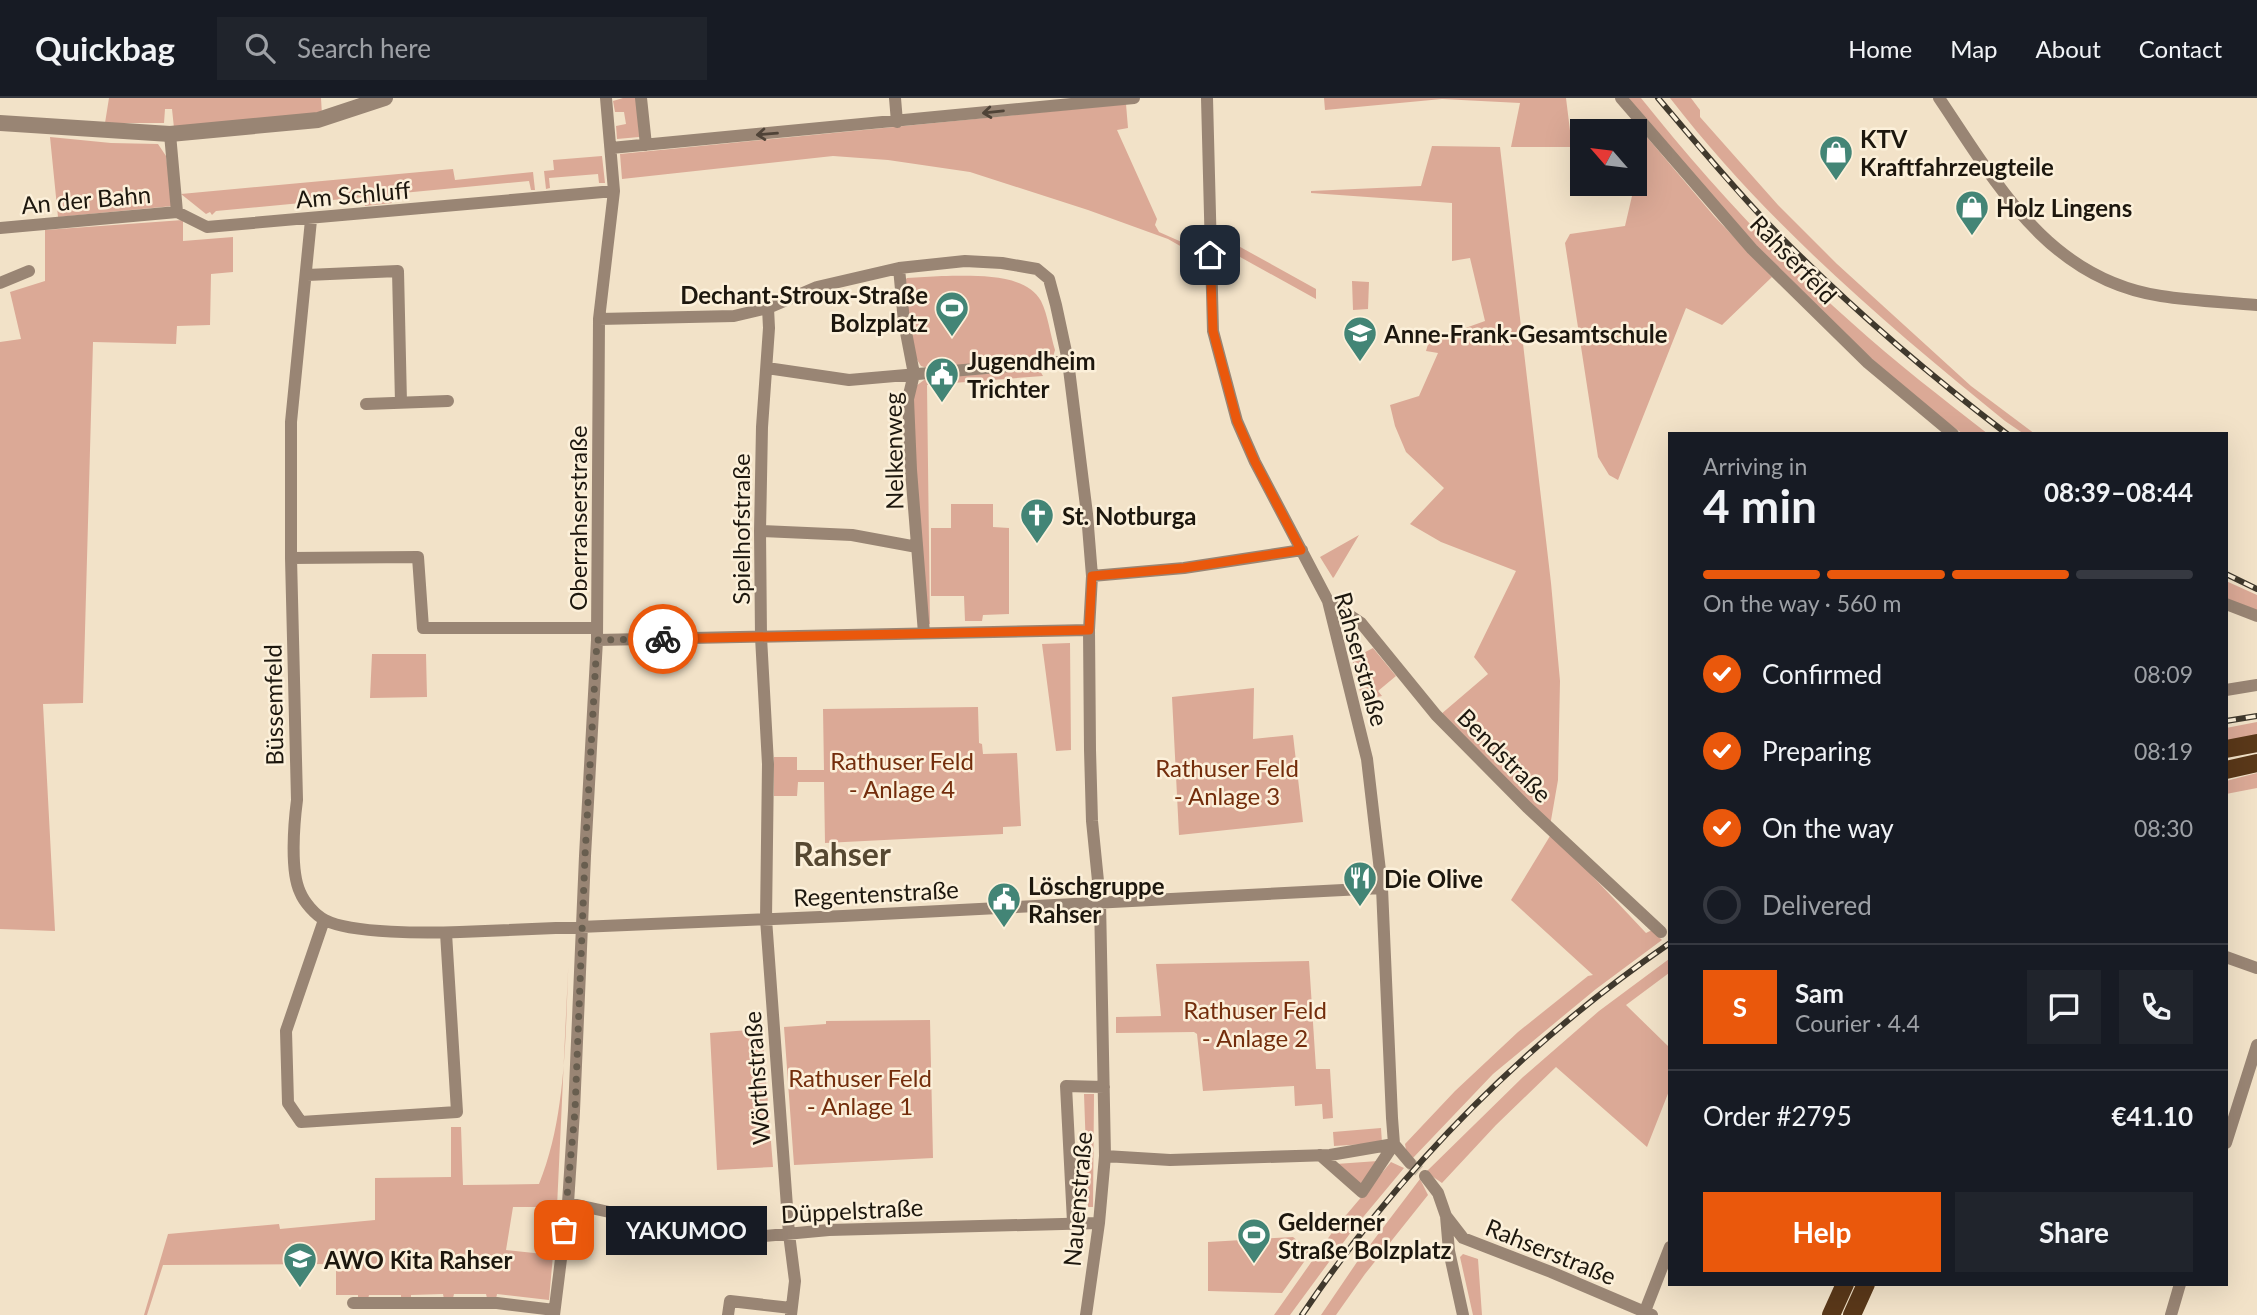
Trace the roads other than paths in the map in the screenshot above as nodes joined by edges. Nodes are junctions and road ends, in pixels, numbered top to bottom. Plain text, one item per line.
1 (385, 98) edge
2 (606, 98) edge
3 (641, 98) edge
4 (895, 98) edge
5 (1135, 98) edge
6 (1206, 98) edge
7 (1621, 98) edge
8 (1939, 98) edge
9 (0, 122) edge
10 (897, 122) junction
11 (170, 134) junction
12 (646, 145) junction
13 (611, 148) junction
14 (614, 191) junction
15 (177, 212) junction
16 (311, 220) junction
17 (0, 228) edge
18 (899, 268) junction
19 (29, 271) dead end
20 (307, 275) junction
21 (0, 283) edge
22 (2257, 304) edge
23 (768, 308) junction
24 (599, 319) junction
25 (1068, 361) junction
26 (767, 368) junction
27 (914, 374) junction
28 (448, 401) dead end
29 (401, 403) junction
30 (366, 404) dead end
31 (1951, 432) edge
32 (760, 531) junction
33 (917, 547) junction
34 (1301, 550) junction
35 (291, 558) junction
36 (1092, 576) junction
37 (1328, 601) junction
38 (2228, 605) edge
39 (2257, 617) edge
40 (1089, 630) junction
41 (924, 633) junction
42 (597, 634) junction
43 (761, 637) junction
44 (2257, 685) edge
45 (2228, 690) edge
46 (2257, 744) edge
47 (2228, 750) edge
48 (2257, 764) edge
49 (2228, 770) edge
50 (1382, 888) junction
51 (1100, 901) junction
52 (766, 919) junction
53 (324, 920) junction
54 (582, 927) junction
55 (1661, 932) dead end
56 (446, 933) junction
57 (2228, 958) edge
58 (2257, 968) edge
59 (2257, 1045) edge
60 (1104, 1087) junction
61 (2228, 1137) edge
62 (1394, 1144) junction
63 (1320, 1155) junction
64 (1105, 1156) junction
65 (1410, 1163) tunnel mouth
66 (1425, 1176) tunnel mouth
67 (568, 1203) junction
68 (1446, 1216) junction
69 (1073, 1222) junction
70 (1099, 1223) junction
71 (789, 1234) junction
72 (1668, 1253) edge
73 (1844, 1286) edge
74 (1865, 1286) edge
75 (2179, 1286) edge
76 (353, 1303) dead end
77 (791, 1311) edge
78 (554, 1312) edge
79 (1648, 1313) edge
80 (728, 1315) edge
81 (1086, 1315) edge
82 (1463, 1315) edge
83 (1831, 1315) edge
84 (1852, 1315) edge
85 (2171, 1315) edge

1 - 11 street
2 - 13 street, Oberrahserstraße
3 - 12 street
4 - 10 street
5 -> 10 street
6 - 34 street, Rahserstraße
7 - 31 street, Rahserfeld
8 - 22 street
9 - 11 street
10 -> 12 street
11 - 15 street
12 - 13 street
13 - 14 street, Oberrahserstraße
14 - 16 street, Am Schluff
14 - 24 street, Oberrahserstraße
15 - 16 street, Am Schluff
15 - 17 street, An der Bahn
16 - 20 street, Büssemfeld
18 - 23 street, Nauenstraße
18 - 25 street, Nauenstraße
18 - 27 street, Nelkenweg
19 - 21 street
20 - 29 street
20 - 35 street, Büssemfeld
23 - 24 street, Nauenstraße
23 - 26 street, Spielhofstraße
24 - 42 street, Oberrahserstraße
25 - 27 street
25 - 36 street, Nauenstraße
26 - 27 street
26 - 32 street, Spielhofstraße
27 - 33 street, Nelkenweg
28 - 29 street
29 - 30 street
32 - 33 street
32 - 43 street, Spielhofstraße
33 - 41 street, Nelkenweg
34 - 36 street
34 - 37 street, Rahserstraße
35 - 42 street
35 - 53 street, Büssemfeld
36 - 40 street, Nauenstraße
37 - 50 street, Rahserstraße
37 - 55 street, Bendstraße
38 - 39 street
40 - 41 street
40 - 51 street, Nauenstraße
41 - 43 street
42 - 43 street
42 - 54 street, Oberrahserstraße
43 - 52 street, Spielhofstraße
44 - 45 street
46 - 47 main road
48 - 49 main road
50 - 51 street, Regentenstraße
50 - 62 street, Rahserstraße
51 - 52 street, Regentenstraße
51 - 60 street, Nauenstraße
52 - 54 street, Regentenstraße
52 - 71 street, Wörthstraße
53 - 56 street
53 - 56 street
54 - 56 street
54 - 67 street, Oberrahserstraße
57 - 58 street
59 - 61 street
60 - 64 street, Nauenstraße
60 - 69 street, Nauenstraße
62 - 63 street
62 - 63 street
62 - 65 street
63 - 64 street
64 - 70 street, Nauenstraße
66 - 68 street, Rahserstraße
67 - 71 street, Düppelstraße
67 - 78 street, Oberrahserstraße
68 - 79 street, Rahserstraße
68 - 82 street
69 - 70 street, Düppelstraße
69 - 71 street, Düppelstraße
70 - 81 street, Nauenstraße
71 - 77 street, Wörthstraße
72 - 79 street
73 - 83 main road
74 - 84 main road
75 - 85 street
76 - 78 street
77 - 80 street

